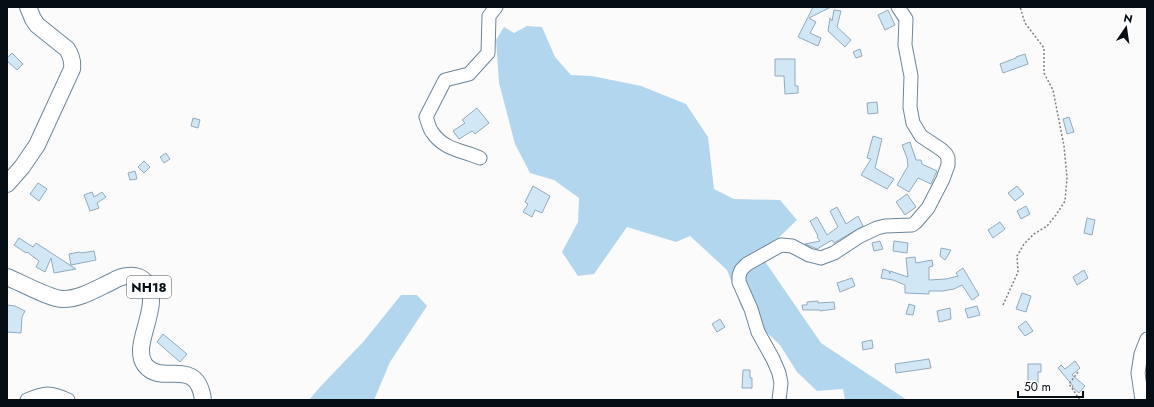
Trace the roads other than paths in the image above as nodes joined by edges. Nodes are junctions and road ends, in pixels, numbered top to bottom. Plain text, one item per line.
1 (28, 7) edge
2 (496, 7) edge
3 (898, 7) edge
4 (480, 158) dead end
5 (7, 184) edge
6 (7, 277) edge
7 (1147, 339) edge
8 (27, 400) edge
9 (68, 400) edge
10 (203, 400) edge
11 (779, 400) edge
12 (1142, 400) edge

1 - 5 main road
2 - 4 street
3 - 11 street
6 - 10 main road, NH18
7 - 12 street
8 - 9 street

